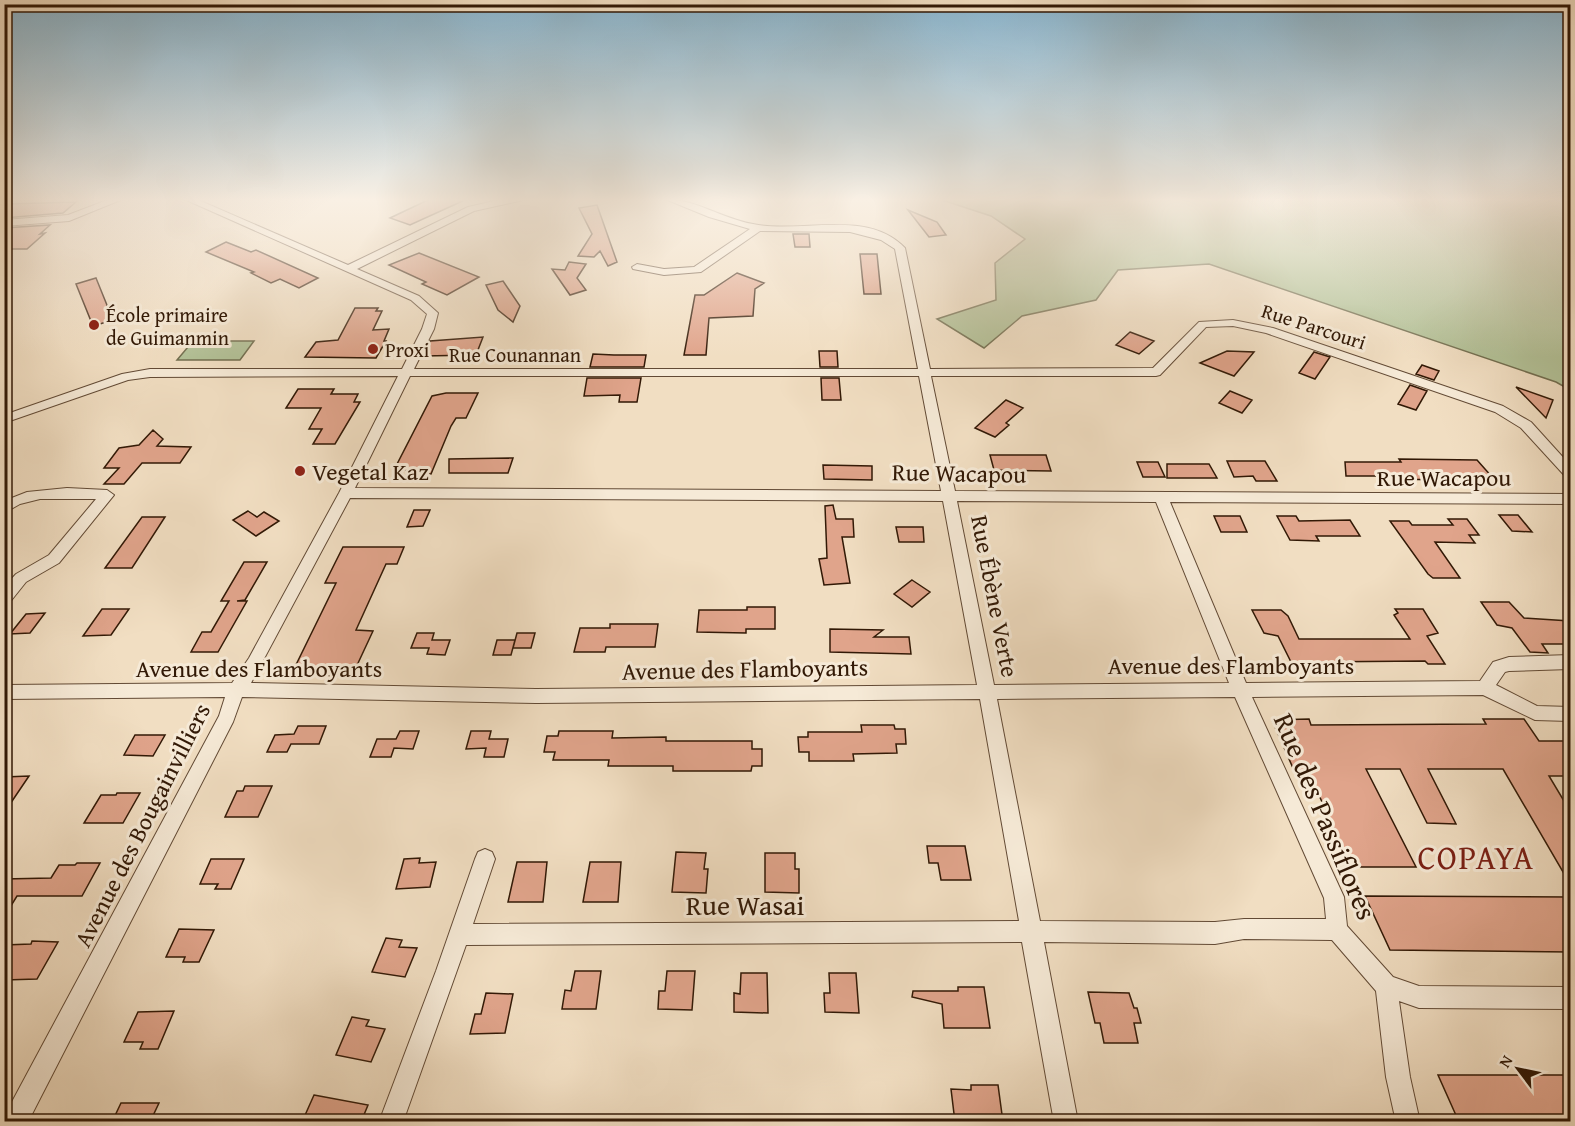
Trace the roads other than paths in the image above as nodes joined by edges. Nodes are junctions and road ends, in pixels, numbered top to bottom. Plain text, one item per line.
1 (308, 252) edge
2 (384, 252) edge
3 (724, 252) edge
4 (901, 252) edge
5 (637, 267) dead end
6 (348, 269) junction
7 (926, 373) junction
8 (405, 374) junction
9 (4, 419) edge
10 (1570, 473) edge
11 (346, 493) junction
12 (949, 495) junction
13 (1161, 498) junction
14 (1570, 499) edge
15 (4, 508) edge
16 (4, 575) edge
17 (21, 578) junction
18 (4, 598) edge
19 (1570, 662) edge
20 (1485, 688) junction
21 (1240, 689) junction
22 (236, 691) junction
23 (986, 691) junction
24 (4, 692) edge
25 (1570, 714) edge
26 (485, 859) dead end
27 (1337, 930) junction
28 (1030, 931) junction
29 (460, 935) junction
30 (1386, 986) junction
31 (1570, 998) edge
32 (15, 1122) edge
33 (390, 1122) edge
34 (1066, 1122) edge
35 (1408, 1122) edge

1 - 6 street, Avenue des Bougainvilliers
2 - 6 street
3 - 5 street
4 - 7 street, Rue Ébène Verte
6 - 8 street, Avenue des Bougainvilliers
7 - 8 street, Rue Counannan
7 - 10 street, Rue Parcouri
7 - 12 street, Rue Ébène Verte
8 - 9 street, Rue Counannan
8 - 11 street, Avenue des Bougainvilliers
11 - 12 street, Rue Wacapou
11 - 22 street, Avenue des Bougainvilliers
12 - 13 street, Rue Wacapou
12 - 23 street, Rue Ébène Verte
13 - 14 street, Rue Wacapou
13 - 21 street, Rue des Passiflores
15 - 17 street
16 - 17 street
17 - 18 street
19 - 20 street
20 - 21 street, Avenue des Flamboyants
20 - 25 street
21 - 23 street, Avenue des Flamboyants
21 - 27 street, Rue des Passiflores
22 - 23 street, Avenue des Flamboyants
22 - 24 street, Avenue des Flamboyants
22 - 32 street, Avenue des Bougainvilliers
23 - 28 street, Rue Ébène Verte
26 - 29 street
27 - 28 street, Rue Wasai
27 - 30 street, Rue des Passiflores
28 - 29 street, Rue Wasai
28 - 34 street, Rue Ébène Verte
29 - 33 street
30 - 31 street
30 - 35 street

